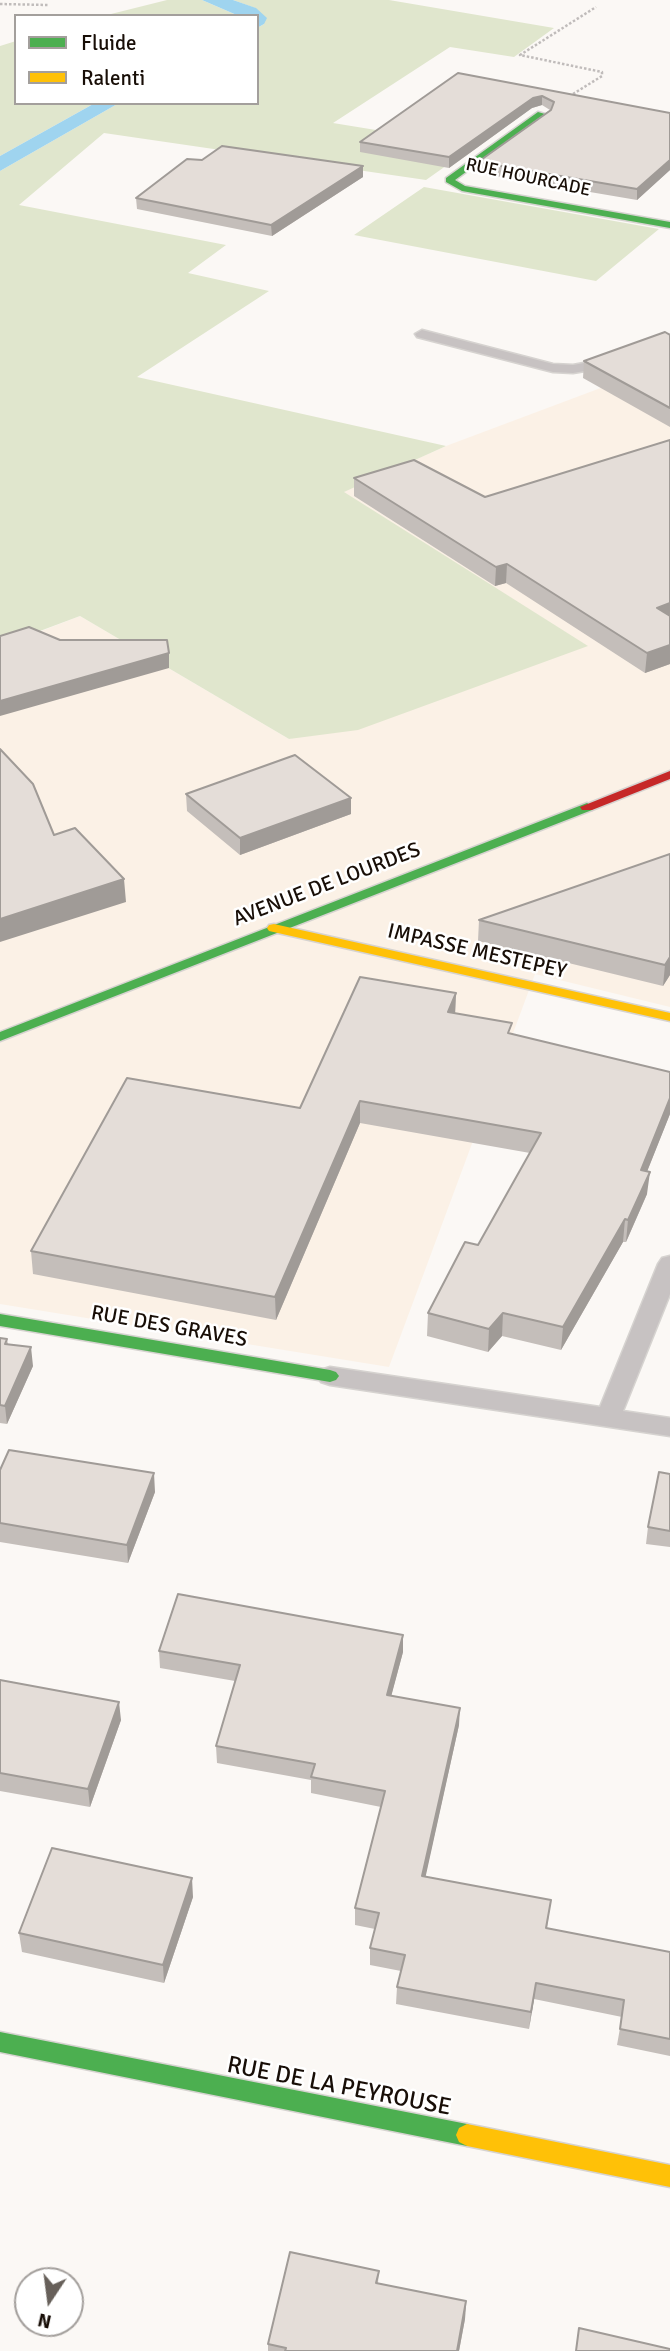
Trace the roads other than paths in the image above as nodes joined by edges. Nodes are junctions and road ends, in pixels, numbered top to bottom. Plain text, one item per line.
1 (541, 114) edge
2 (670, 225) edge
3 (422, 334) dead end
4 (670, 339) edge
5 (670, 775) edge
6 (274, 928) junction
7 (670, 1017) edge
8 (0, 1037) edge
9 (670, 1264) edge
10 (0, 1320) edge
11 (330, 1376) joint
12 (608, 1418) junction
13 (670, 1427) edge
14 (0, 2042) edge
15 (670, 2176) edge

1 - 2 street, RUE HOURCADE
3 - 4 lane
5 - 6 street, AVENUE DE LOURDES
6 - 7 street, IMPASSE MESTEPEY
6 - 8 street, AVENUE DE LOURDES
9 - 12 lane
10 - 11 street, RUE DES GRAVES
11 - 12 lane
12 - 13 lane
14 - 15 street, RUE DE LA PEYROUSE

